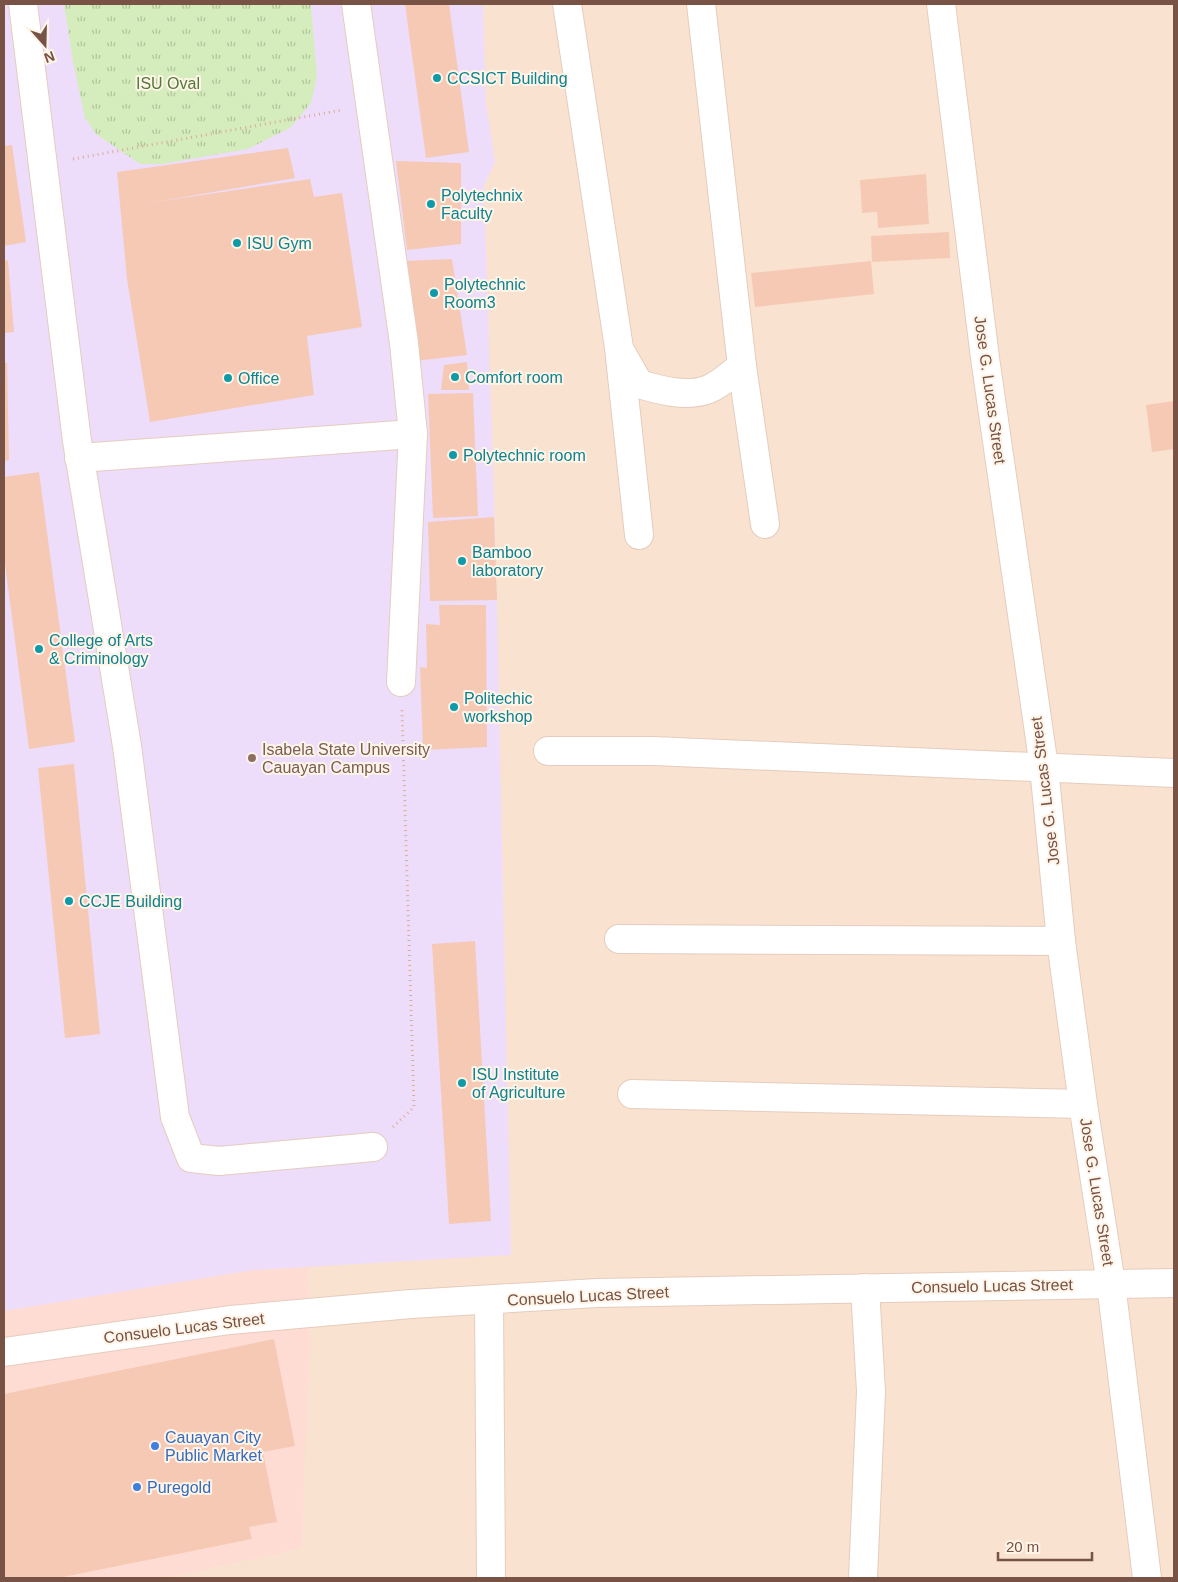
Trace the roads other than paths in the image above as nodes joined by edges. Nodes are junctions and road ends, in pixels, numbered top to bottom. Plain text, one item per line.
1 (23, 4) edge
2 (356, 4) edge
3 (567, 4) edge
4 (701, 4) edge
5 (941, 4) edge
6 (619, 348) junction
7 (742, 366) junction
8 (414, 434) junction
9 (79, 458) junction
10 (765, 524) dead end
11 (639, 535) dead end
12 (401, 682) road end
13 (548, 750) dead end
14 (1044, 767) junction
15 (1174, 773) edge
16 (619, 939) dead end
17 (1062, 941) junction
18 (632, 1094) dead end
19 (1083, 1104) junction
20 (373, 1147) road end
21 (1174, 1283) edge
22 (1112, 1284) junction
23 (865, 1288) junction
24 (489, 1301) junction
25 (4, 1352) edge
26 (491, 1578) edge
27 (863, 1578) edge
28 (1147, 1578) edge

1 - 9 street
2 - 8 street
3 - 6 street
4 - 7 street
5 - 14 street, Jose G. Lucas Street
6 - 7 street
6 - 11 street
7 - 10 street
8 - 9 street
8 - 12 street
9 - 20 street
13 - 14 street
14 - 15 street
14 - 17 street, Jose G. Lucas Street
16 - 17 street
17 - 19 street, Jose G. Lucas Street
18 - 19 street
19 - 22 street, Jose G. Lucas Street
21 - 22 street, Consuelo Lucas Street
22 - 23 street, Consuelo Lucas Street
22 - 28 street, Jose G. Lucas Street
23 - 24 street, Consuelo Lucas Street
23 - 27 street
24 - 25 street, Consuelo Lucas Street
24 - 26 street

